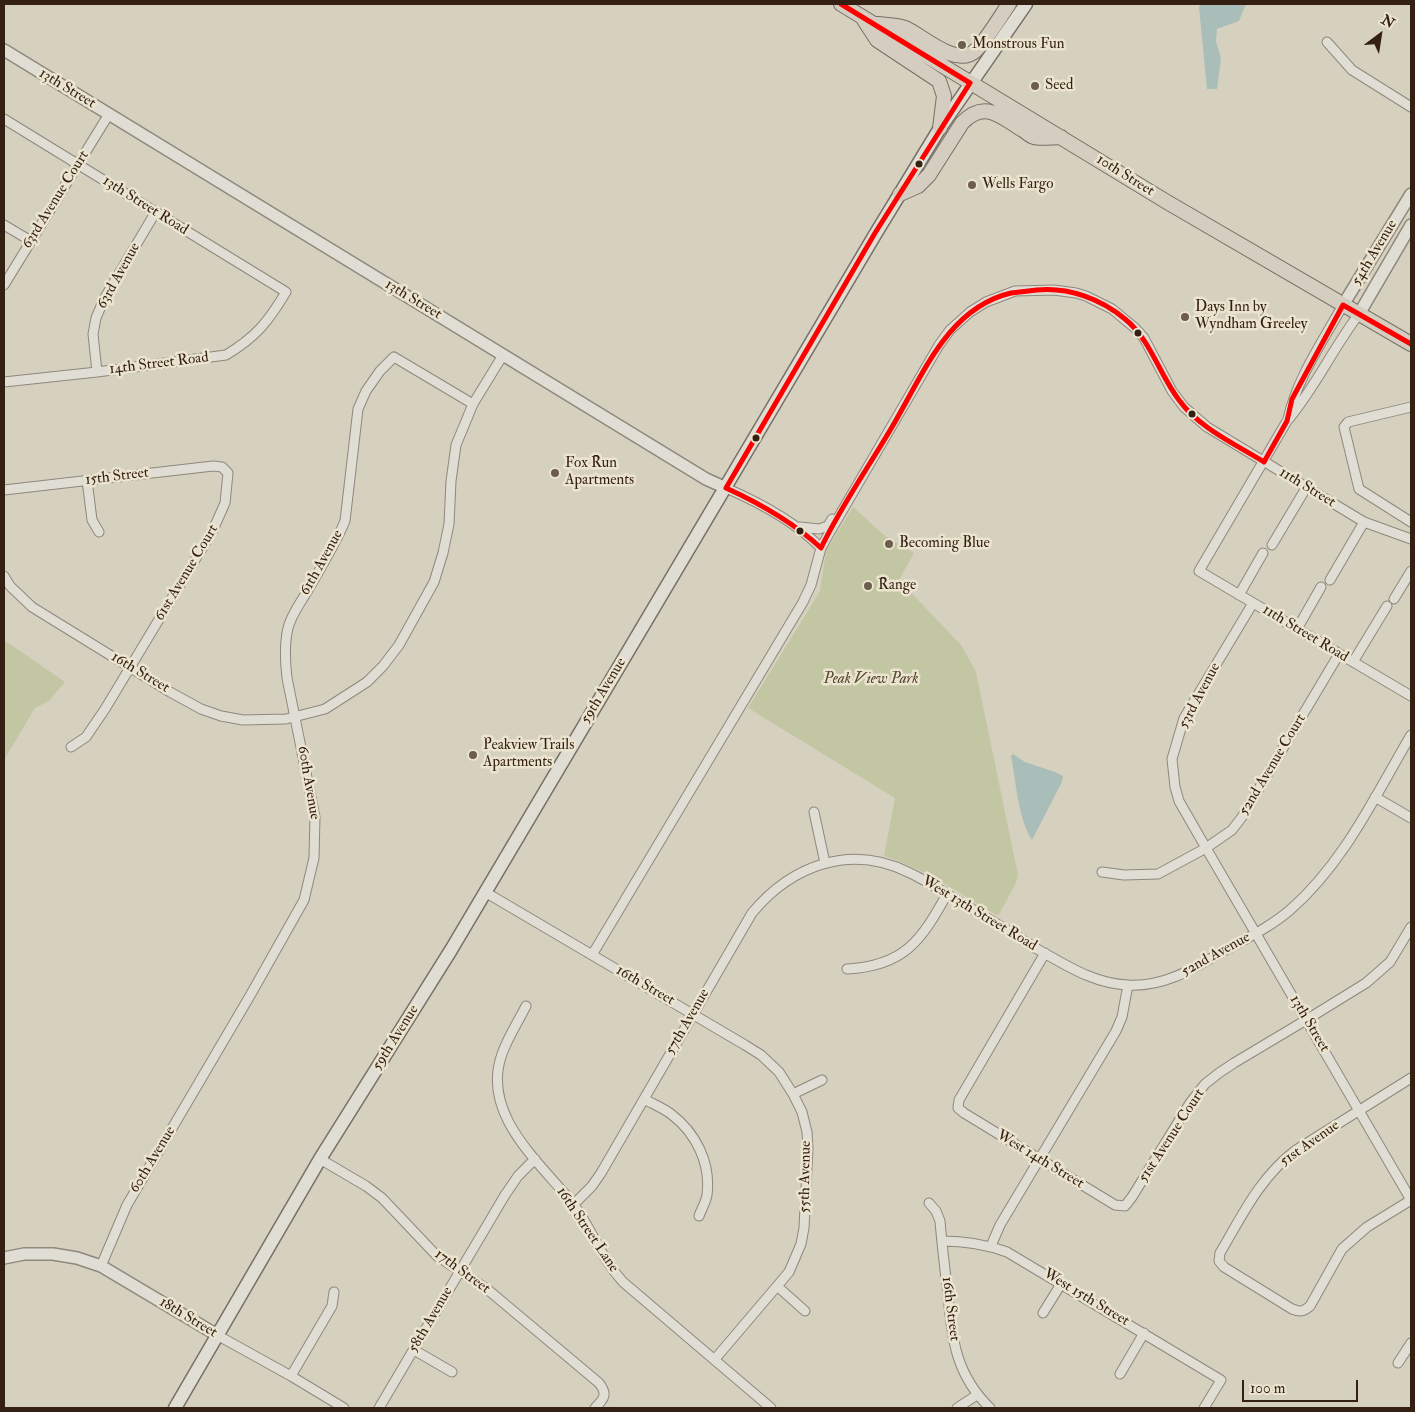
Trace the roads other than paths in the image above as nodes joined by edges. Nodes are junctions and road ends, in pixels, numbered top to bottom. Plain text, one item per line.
1 (841, 4) edge
2 (1009, 4) edge
3 (1026, 4) edge
4 (867, 20) junction
5 (1327, 42) dead end
6 (4, 50) edge
7 (970, 82) junction
8 (1411, 106) edge
9 (109, 114) junction
10 (4, 119) edge
11 (940, 128) junction
12 (1062, 137) junction
13 (78, 165) junction
14 (900, 194) junction
15 (1411, 194) edge
16 (155, 213) junction
17 (4, 225) edge
18 (1411, 225) edge
19 (31, 242) junction
20 (4, 286) edge
21 (286, 292) joint
22 (1343, 305) junction
23 (1359, 314) junction
24 (1411, 344) edge
25 (503, 355) junction
26 (97, 372) junction
27 (4, 382) edge
28 (473, 404) junction
29 (1411, 408) edge
30 (1288, 421) junction
31 (1264, 462) junction
32 (228, 473) joint
33 (86, 480) junction
34 (726, 488) junction
35 (1306, 488) junction
36 (4, 490) edge
37 (849, 498) junction
38 (1364, 522) junction
39 (1411, 522) edge
40 (796, 527) junction
41 (1411, 528) edge
42 (99, 532) dead end
43 (1409, 537) edge
44 (1272, 545) dead end
45 (821, 548) junction
46 (1263, 553) dead end
47 (1199, 571) joint
48 (1411, 571) edge
49 (4, 576) edge
50 (1330, 580) dead end
51 (1321, 587) dead end
52 (1239, 595) junction
53 (1394, 599) dead end
54 (1253, 603) junction
55 (1387, 606) dead end
56 (1297, 629) junction
57 (1339, 654) junction
58 (1353, 662) junction
59 (130, 667) junction
60 (1411, 696) edge
61 (296, 718) junction
62 (1411, 735) edge
63 (71, 747) dead end
64 (1375, 797) junction
65 (814, 812) dead end
66 (1411, 818) edge
67 (1206, 848) junction
68 (825, 863) junction
69 (1102, 872) dead end
70 (485, 892) junction
71 (947, 894) junction
72 (1411, 927) edge
73 (1256, 933) junction
74 (1044, 953) junction
75 (592, 955) junction
76 (847, 969) dead end
77 (1128, 986) junction
78 (526, 1006) dead end
79 (692, 1014) junction
80 (1306, 1020) junction
81 (1411, 1078) edge
82 (822, 1080) dead end
83 (793, 1094) junction
84 (644, 1099) junction
85 (1360, 1110) junction
86 (320, 1159) junction
87 (536, 1159) junction
88 (1040, 1159) junction
89 (1411, 1200) edge
90 (929, 1203) dead end
91 (573, 1205) junction
92 (1125, 1206) joint
93 (699, 1216) dead end
94 (942, 1241) junction
95 (991, 1246) junction
96 (4, 1258) edge
97 (101, 1266) junction
98 (460, 1271) junction
99 (1061, 1284) junction
100 (777, 1286) junction
101 (334, 1292) dead end
102 (805, 1311) dead end
103 (1044, 1313) dead end
104 (1144, 1333) junction
105 (217, 1335) junction
106 (1411, 1343) edge
107 (414, 1350) junction
108 (715, 1359) junction
109 (1398, 1363) dead end
110 (452, 1372) dead end
111 (1120, 1374) dead end
112 (291, 1376) junction
113 (977, 1395) junction
114 (175, 1408) edge
115 (344, 1408) edge
116 (379, 1408) edge
117 (595, 1408) edge
118 (771, 1408) edge
119 (956, 1408) edge
120 (990, 1408) edge
121 (1204, 1408) edge

1 - 4 main road, 10th Street
2 - 4 main road
3 - 7 main road, 59th Avenue
4 - 7 main road, 10th Street
4 - 11 main road
5 - 8 street
6 - 9 street, 13th Street
7 - 11 main road, 59th Avenue
7 - 12 main road, 10th Street
9 - 13 street, 63rd Avenue Court
9 - 25 street, 13th Street
10 - 13 street, 13th Street Road
11 - 14 main road, 59th Avenue
12 - 14 main road
12 - 22 main road, 10th Street
13 - 16 street, 13th Street Road
13 - 19 street, 63rd Avenue Court
14 - 34 main road, 59th Avenue
15 - 22 street, 54th Avenue
16 - 21 street, 13th Street Road
16 - 26 street, 63rd Avenue
17 - 19 street
18 - 23 street, 54th Avenue
19 - 20 street, 63rd Avenue Court
21 - 26 street, 14th Street Road
22 - 23 main road, 10th Street
22 - 30 street, 54th Avenue
23 - 24 main road, 10th Street
23 - 30 street, 54th Avenue
25 - 28 street
25 - 34 street, 13th Street
26 - 27 street, 14th Street Road
28 - 61 street
28 - 61 street, 61th Avenue
29 - 39 street
30 - 31 street, 54th Avenue
31 - 35 street, 11th Street
31 - 37 street, 11th Street
31 - 47 street, 54th Avenue
32 - 33 street, 15th Street
32 - 59 street, 61st Avenue Court
33 - 36 street, 15th Street
33 - 42 street
34 - 40 street, 13th Street
34 - 70 main road, 59th Avenue
35 - 38 street, 11th Street
35 - 44 street
37 - 40 street
37 - 45 street
38 - 43 street, 11th Street
38 - 50 street
40 - 45 street, 13th Street
41 - 43 street
45 - 75 street
46 - 52 street
47 - 52 street, 11th Street Road
48 - 53 street
49 - 59 street, 16th Street
51 - 56 street
52 - 54 street, 11th Street Road
54 - 56 street, 11th Street Road
54 - 67 street, 53rd Avenue
55 - 58 street
56 - 57 street, 11th Street Road
57 - 58 street, 11th Street Road
57 - 67 street, 52nd Avenue Court
58 - 60 street, 11th Street Road
59 - 61 street, 16th Street
59 - 63 street, 61st Avenue Court
61 - 97 street, 60th Avenue
62 - 64 street, 52nd Avenue
64 - 66 street
64 - 73 street, 52nd Avenue
65 - 68 street
67 - 69 street, 52nd Avenue Court
67 - 73 street, 13th Street
68 - 71 street, West 13th Street Road
68 - 79 street, 57th Avenue
70 - 75 street, 16th Street
70 - 86 main road, 59th Avenue
71 - 74 street, West 13th Street Road
71 - 76 street
72 - 80 street, 51st Avenue Court
73 - 77 street, 52nd Avenue
73 - 80 street, 13th Street
74 - 77 street, West 13th Street Road
74 - 88 street, West 14th Street
75 - 79 street, 16th Street
77 - 88 street
78 - 87 street, 16th Street Lane
79 - 83 street, 16th Street
79 - 84 street, 57th Avenue
80 - 85 street, 13th Street
80 - 92 street, 51st Avenue Court
81 - 85 street, 51st Avenue
82 - 83 street
83 - 100 street, 55th Avenue
84 - 91 street, 57th Avenue
84 - 93 street
85 - 89 street, 13th Street
85 - 89 street, 51st Avenue
86 - 98 street, 17th Street
86 - 105 main road, 59th Avenue
87 - 91 street, 16th Street Lane
87 - 98 street, 58th Avenue
88 - 92 street, West 14th Street
88 - 95 street
90 - 94 street, 16th Street
91 - 108 street, 16th Street Lane
94 - 95 street, West 15th Street
94 - 113 street, 16th Street
95 - 99 street, West 15th Street
96 - 97 street, 18th Street
97 - 105 street, 18th Street
98 - 107 street, 58th Avenue
98 - 117 street, 17th Street
99 - 103 street
99 - 104 street, West 15th Street
100 - 102 street
100 - 108 street, 55th Avenue
101 - 112 street
104 - 111 street
104 - 121 street, West 15th Street
105 - 112 street, 18th Street
105 - 114 main road, 59th Avenue
106 - 109 street
107 - 110 street
107 - 116 street, 58th Avenue
108 - 118 street, 16th Street Lane
112 - 115 street, 18th Street
113 - 119 street
113 - 120 street, 16th Street

